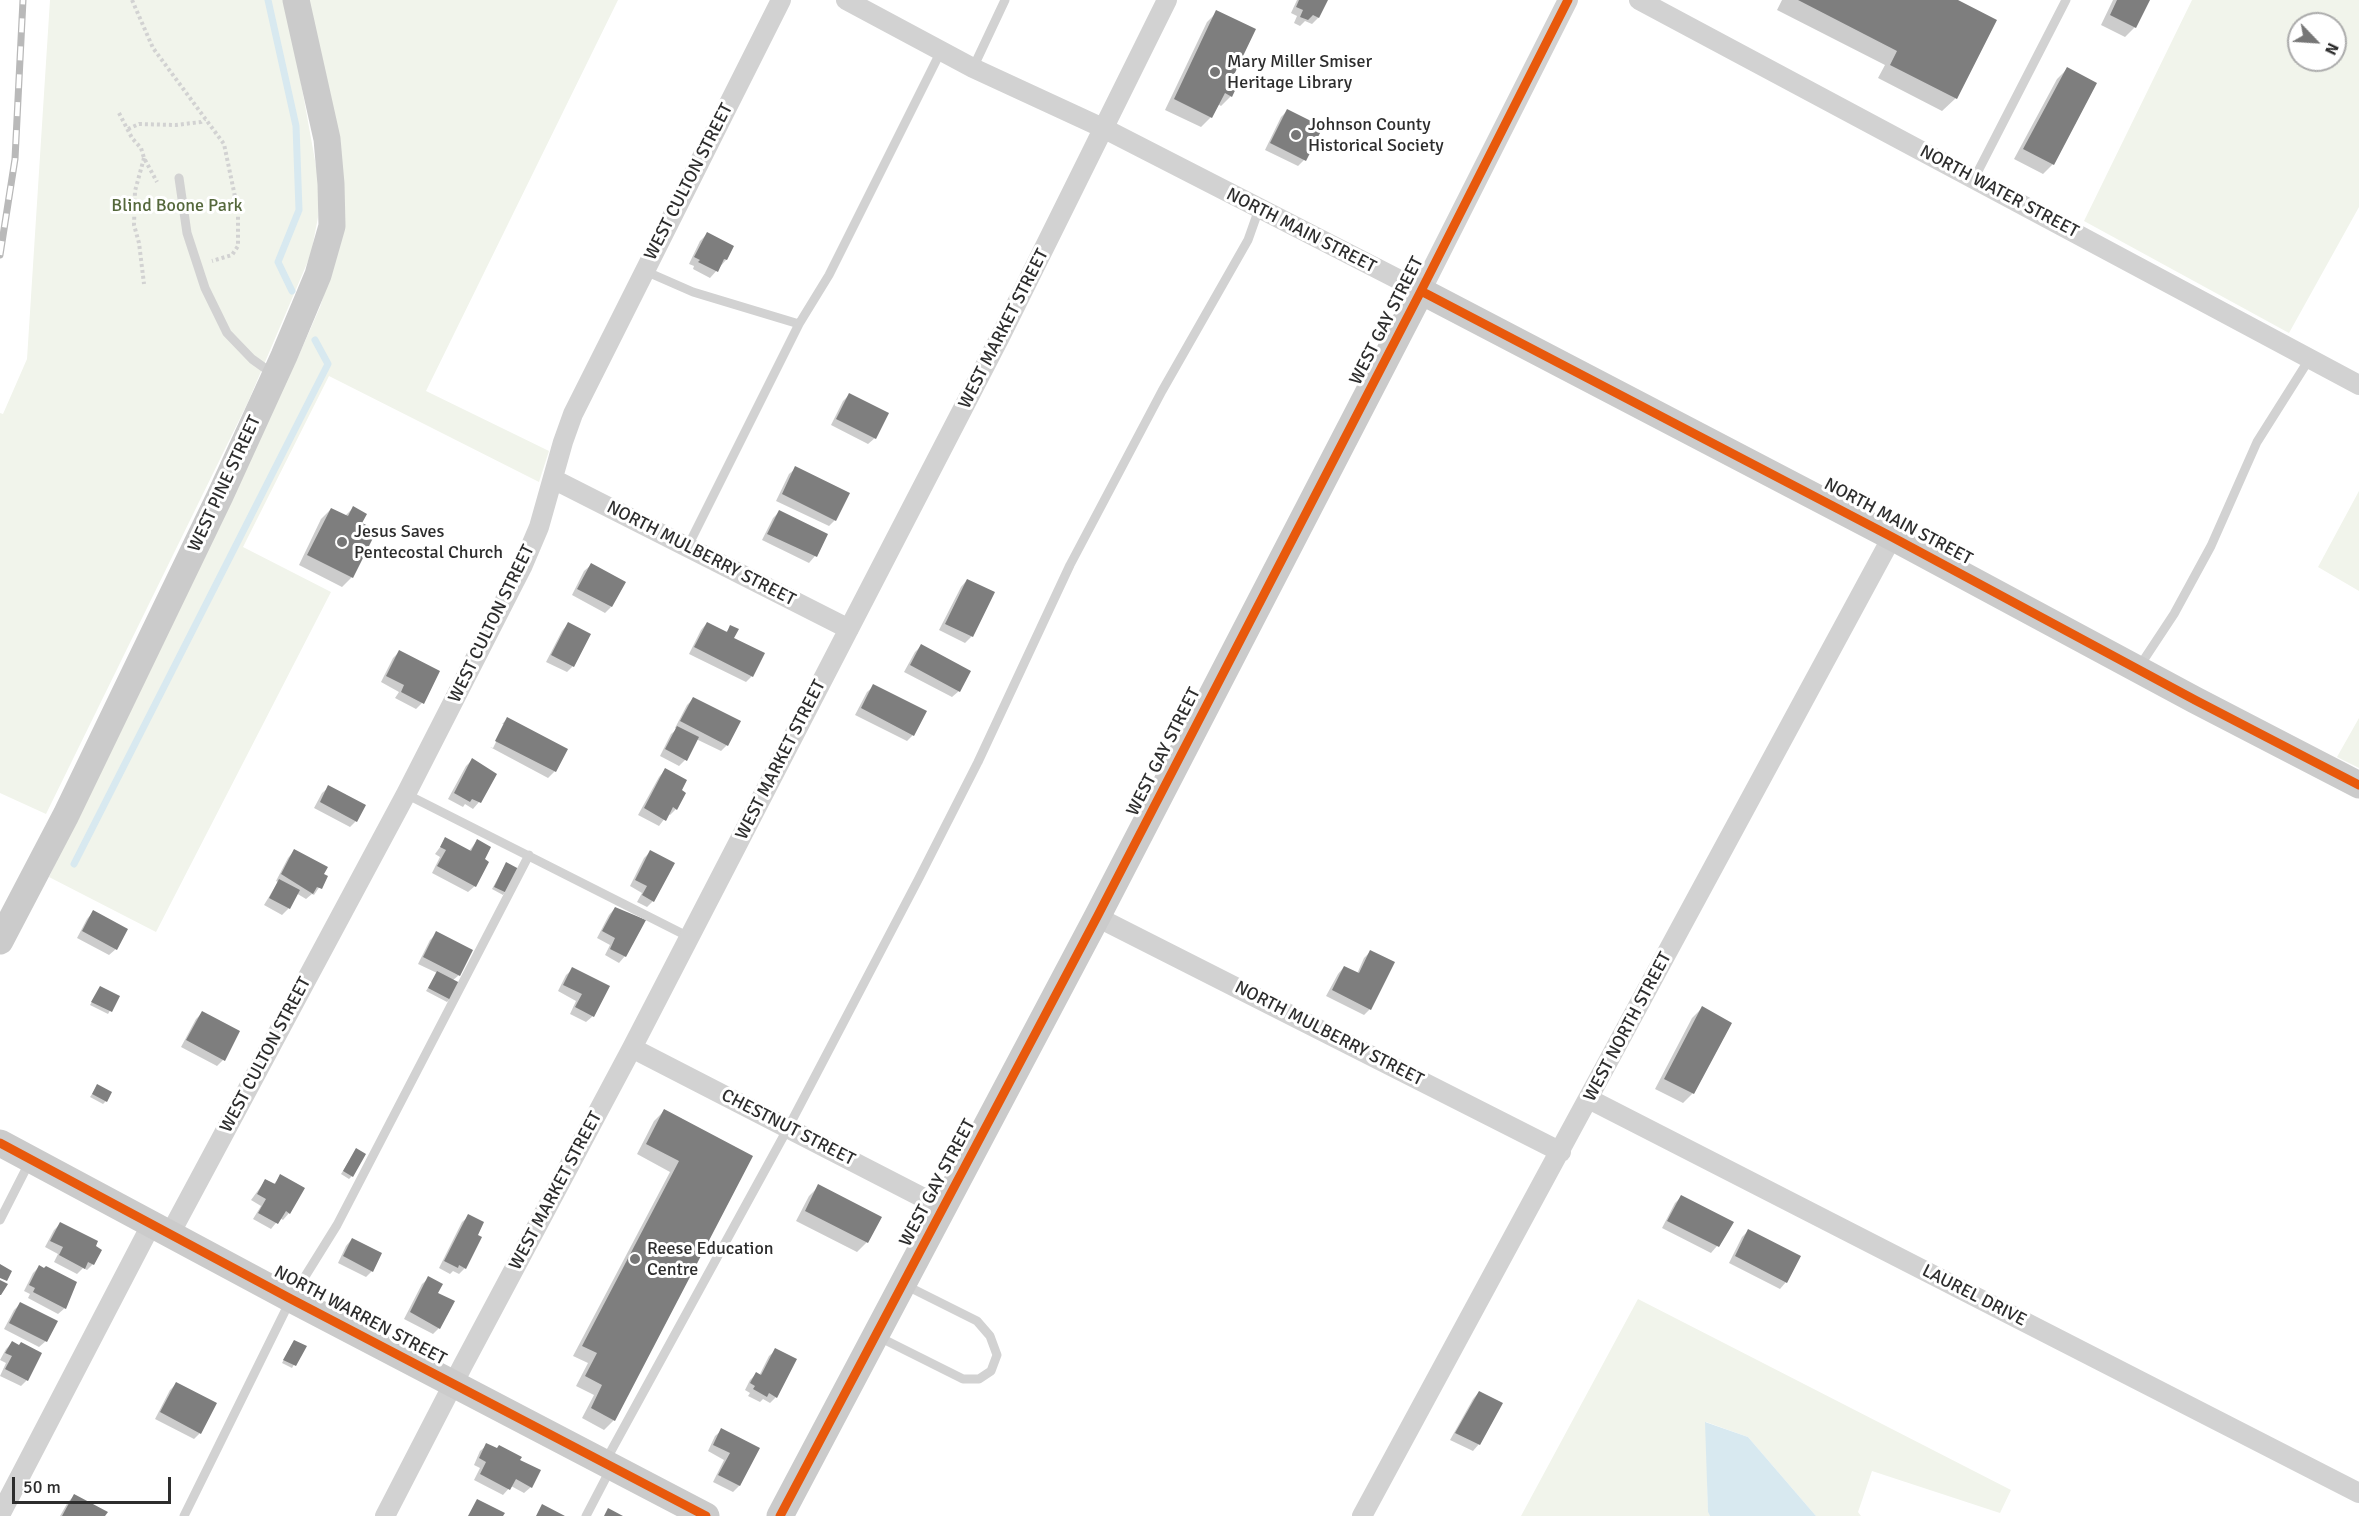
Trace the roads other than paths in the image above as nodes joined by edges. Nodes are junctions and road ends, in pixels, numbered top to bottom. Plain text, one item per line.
1 (296, 0) edge
2 (781, 0) edge
3 (846, 0) edge
4 (1005, 0) edge
5 (1167, 0) edge
6 (1568, 0) edge
7 (1639, 0) edge
8 (2066, 0) edge
9 (941, 51) junction
10 (973, 68) junction
11 (1105, 129) junction
12 (179, 178) dead end
13 (1974, 179) junction
14 (1259, 209) junction
15 (645, 271) junction
16 (1421, 291) junction
17 (799, 324) junction
18 (2310, 358) junction
19 (275, 376) junction
20 (2359, 385) edge
21 (553, 479) junction
22 (1892, 537) junction
23 (687, 548) junction
24 (849, 629) junction
25 (2137, 669) junction
26 (2359, 785) edge
27 (406, 794) junction
28 (529, 855) junction
29 (1097, 917) junction
30 (689, 937) junction
31 (0, 941) edge
32 (632, 1048) junction
33 (1589, 1099) junction
34 (788, 1128) junction
35 (0, 1143) edge
36 (1561, 1152) junction
37 (31, 1159) junction
38 (944, 1208) junction
39 (0, 1220) edge
40 (160, 1229) junction
41 (903, 1284) junction
42 (291, 1299) junction
43 (877, 1335) junction
44 (453, 1384) junction
45 (608, 1466) junction
46 (2359, 1493) edge
47 (0, 1515) edge
48 (184, 1516) edge
49 (385, 1516) edge
50 (586, 1516) edge
51 (706, 1516) edge
52 (780, 1516) edge
53 (1362, 1516) edge

1 - 19 street, WEST PINE STREET
2 - 15 street, WEST CULTON STREET
3 - 9 street, NORTH MAIN STREET
4 - 10 lane
5 - 11 street, WEST MARKET STREET
6 - 16 street, WEST GAY STREET
7 - 13 street, NORTH WATER STREET
8 - 13 lane
9 - 10 street, NORTH MAIN STREET
9 - 17 lane
10 - 11 street, NORTH MAIN STREET
11 - 14 street, NORTH MAIN STREET
11 - 24 street, WEST MARKET STREET
12 - 19 lane
13 - 18 street, NORTH WATER STREET
14 - 16 street, NORTH MAIN STREET
14 - 34 lane
15 - 17 lane
15 - 21 street, WEST CULTON STREET
16 - 22 street, NORTH MAIN STREET
16 - 29 street, WEST GAY STREET
17 - 23 lane
18 - 20 street, NORTH WATER STREET
18 - 25 lane
19 - 31 street, WEST PINE STREET
21 - 23 street, NORTH MULBERRY STREET
21 - 27 street, WEST CULTON STREET
22 - 25 street, NORTH MAIN STREET
22 - 33 street, WEST NORTH STREET
23 - 24 street, NORTH MULBERRY STREET
24 - 30 street, WEST MARKET STREET
25 - 26 street, NORTH MAIN STREET
27 - 28 lane
27 - 40 street, WEST CULTON STREET
28 - 30 lane
28 - 42 lane
29 - 36 street, NORTH MULBERRY STREET
29 - 38 street, WEST GAY STREET
30 - 32 street, WEST MARKET STREET
32 - 34 street, CHESTNUT STREET
32 - 44 street, WEST MARKET STREET
33 - 36 street, WEST NORTH STREET
33 - 46 street, LAUREL DRIVE
34 - 38 street, CHESTNUT STREET
34 - 45 lane
35 - 37 street, NORTH WARREN STREET
36 - 53 street, WEST NORTH STREET
37 - 39 lane
37 - 40 street, NORTH WARREN STREET
38 - 41 street, WEST GAY STREET
40 - 42 street, NORTH WARREN STREET
40 - 47 street, WEST CULTON STREET
41 - 43 street, WEST GAY STREET
41 - 43 lane
42 - 44 street, NORTH WARREN STREET
42 - 48 lane
43 - 52 street, WEST GAY STREET
44 - 45 street, NORTH WARREN STREET
44 - 49 street, WEST MARKET STREET
45 - 50 lane
45 - 51 street, NORTH WARREN STREET

